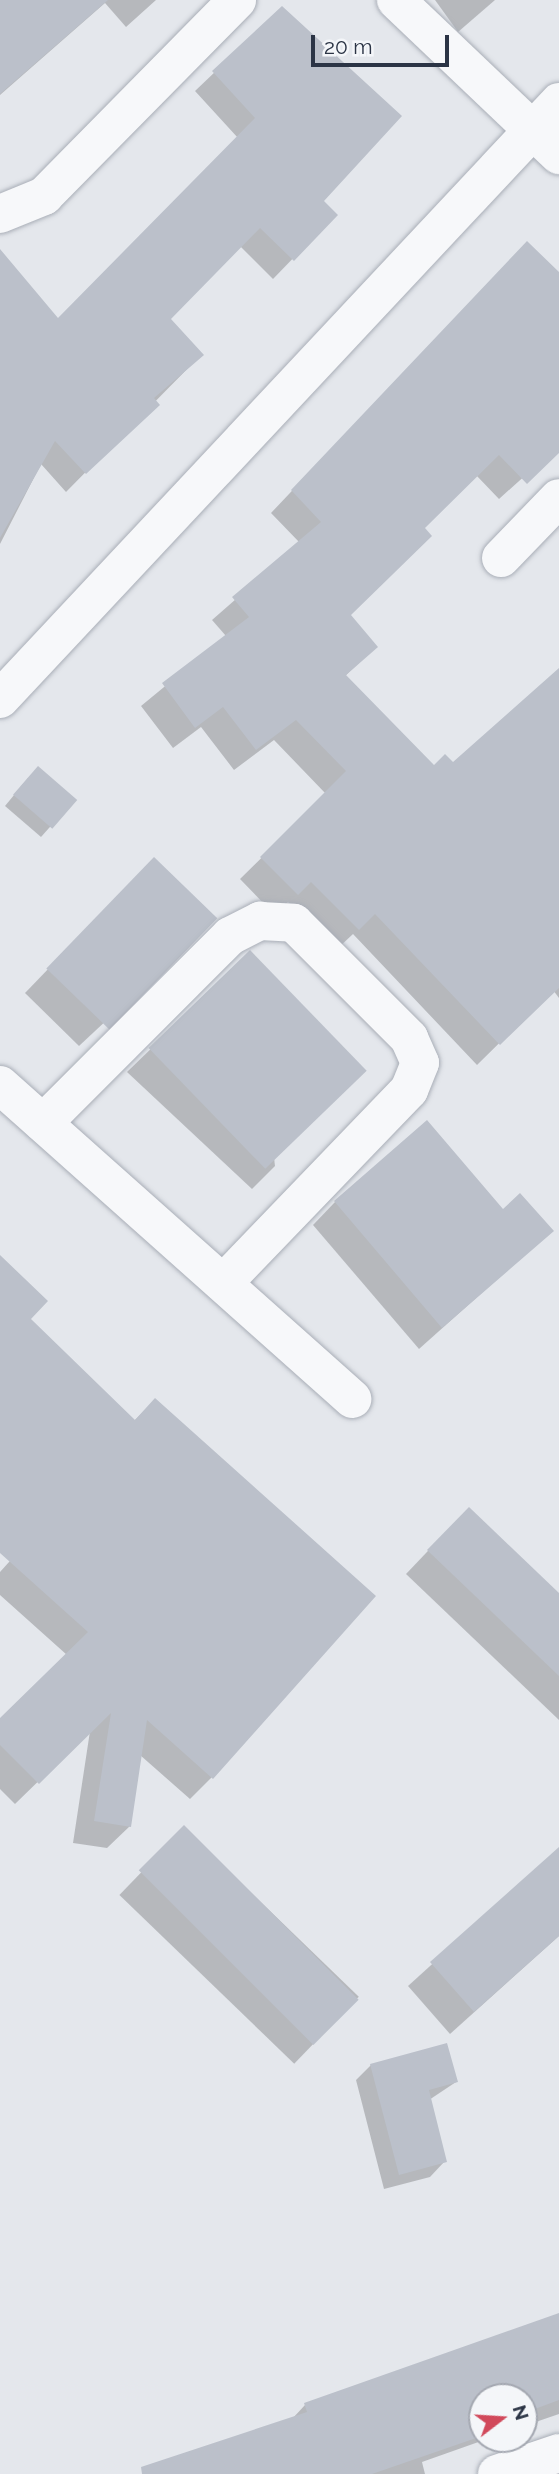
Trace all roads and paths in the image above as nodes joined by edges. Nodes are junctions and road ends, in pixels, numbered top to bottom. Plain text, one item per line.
1 (237, 0) edge
2 (396, 0) edge
3 (559, 102) edge
4 (546, 143) edge
5 (0, 214) edge
6 (559, 498) edge
7 (501, 558) dead end
8 (0, 699) edge
9 (0, 1085) edge
10 (43, 1123) junction
11 (223, 1283) junction
12 (352, 1399) dead end
13 (559, 2453) edge
14 (497, 2474) edge

1 - 5 street
2 - 4 street
3 - 4 street
4 - 8 street
6 - 7 street
9 - 10 street
10 - 11 street
10 - 11 street
11 - 12 street
13 - 14 street

